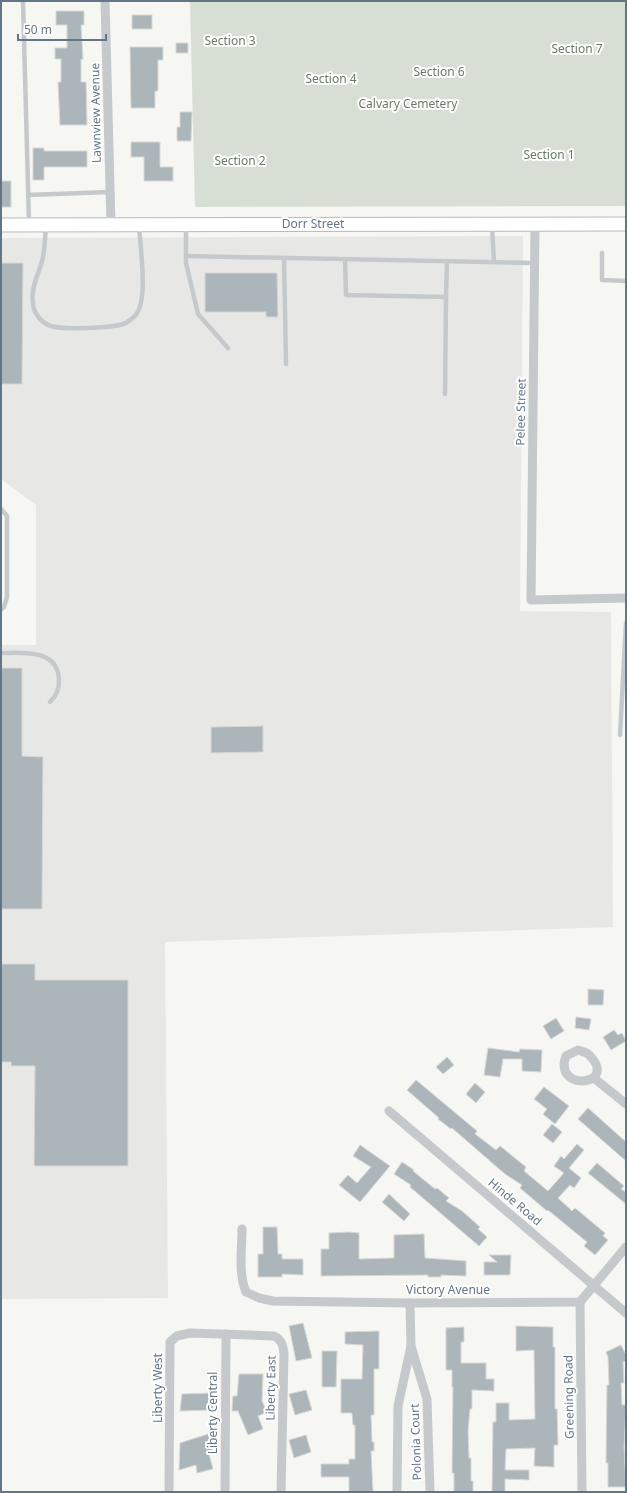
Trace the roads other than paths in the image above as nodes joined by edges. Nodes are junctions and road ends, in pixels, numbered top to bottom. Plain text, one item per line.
1 (23, 1) edge
2 (105, 1) edge
3 (110, 192) junction
4 (28, 195) junction
5 (111, 224) junction
6 (138, 224) junction
7 (186, 224) junction
8 (492, 224) junction
9 (535, 224) junction
10 (626, 224) edge
11 (1, 225) edge
12 (29, 225) junction
13 (46, 225) junction
14 (602, 253) dead end
15 (186, 256) junction
16 (284, 258) junction
17 (345, 259) junction
18 (447, 261) junction
19 (494, 262) junction
20 (534, 262) junction
21 (626, 281) edge
22 (446, 297) junction
23 (228, 348) dead end
24 (286, 364) dead end
25 (445, 394) dead end
26 (1, 509) edge
27 (626, 598) edge
28 (1, 610) edge
29 (626, 623) edge
30 (1, 653) edge
31 (50, 702) dead end
32 (620, 735) dead end
33 (594, 1078) dead end
34 (626, 1104) edge
35 (389, 1111) dead end
36 (242, 1229) dead end
37 (626, 1247) edge
38 (594, 1284) junction
39 (580, 1302) junction
40 (410, 1303) junction
41 (626, 1313) edge
42 (226, 1334) junction
43 (411, 1346) junction
44 (169, 1492) edge
45 (225, 1492) edge
46 (281, 1492) edge
47 (397, 1492) edge
48 (430, 1492) edge
49 (582, 1492) edge

1 - 4 lane
2 - 3 street, Lawnview Avenue
3 - 4 lane
3 - 5 street, Lawnview Avenue
4 - 12 lane
5 - 6 main road, Dorr Street
5 - 13 main road, Dorr Street
6 - 7 main road, Dorr Street
6 - 13 lane
7 - 8 main road, Dorr Street
7 - 15 lane
8 - 9 main road, Dorr Street
8 - 19 lane
9 - 10 main road, Dorr Street
9 - 20 street, Pelee Street
11 - 12 main road, Dorr Street
12 - 13 main road, Dorr Street
14 - 21 lane
15 - 16 lane
15 - 23 lane
16 - 17 lane
16 - 24 lane
17 - 18 lane
17 - 22 lane
18 - 19 lane
18 - 22 lane
19 - 20 lane
20 - 27 street, Pelee Street
22 - 25 lane
26 - 28 lane
29 - 32 lane
30 - 31 lane
33 - 34 street
35 - 38 street, Hinde Road
36 - 40 street, Victory Avenue
37 - 38 street
38 - 39 street
38 - 41 street, Hinde Road
39 - 40 street, Victory Avenue
39 - 49 street, Greening Road
40 - 43 street, Polonia Court
42 - 44 street, Liberty West
42 - 45 street, Liberty Central
42 - 46 street, Liberty East
43 - 47 street, Polonia Court
43 - 48 street, Polonia Court

